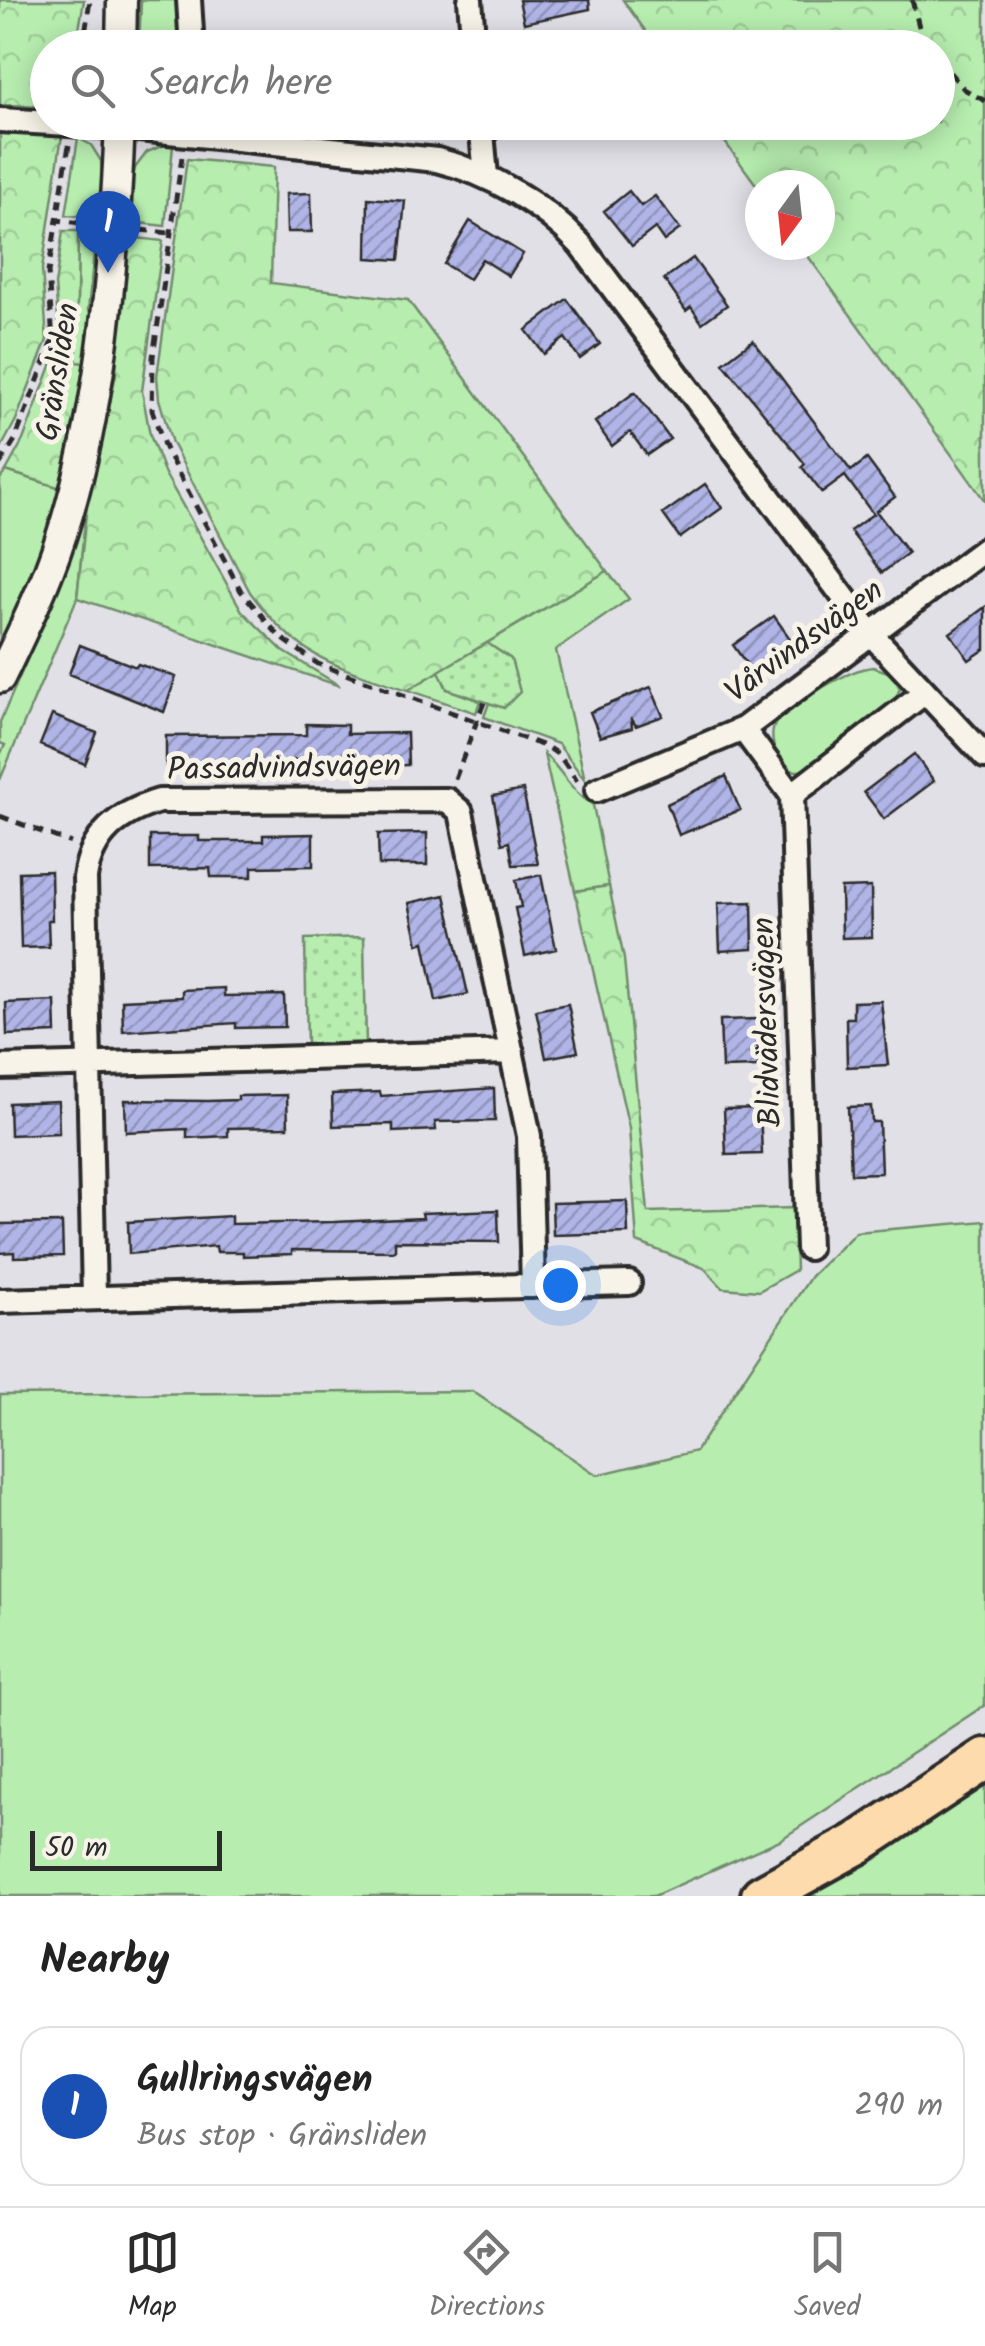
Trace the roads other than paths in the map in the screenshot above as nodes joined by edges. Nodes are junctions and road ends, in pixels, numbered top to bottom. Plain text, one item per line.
1 (122, 0) edge
2 (189, 0) edge
3 (470, 0) edge
4 (121, 30) edge
5 (191, 30) edge
6 (472, 30) edge
7 (0, 120) edge
8 (30, 121) edge
9 (119, 140) edge
10 (275, 140) edge
11 (483, 140) edge
12 (486, 176) junction
13 (985, 550) edge
14 (872, 635) junction
15 (0, 678) edge
16 (925, 692) junction
17 (743, 729) junction
18 (985, 756) edge
19 (597, 790) road end
20 (792, 794) junction
21 (512, 1052) junction
22 (88, 1064) junction
23 (0, 1067) edge
24 (808, 1248) dead end
25 (628, 1283) dead end
26 (532, 1286) junction
27 (94, 1298) junction
28 (0, 1301) edge
29 (985, 1759) edge
30 (762, 1896) edge

1 - 4 street
2 - 5 street
3 - 6 street
7 - 8 street
9 - 15 street, Gränsliden
10 - 12 street
11 - 12 street
12 - 14 street
13 - 14 street, Vårvindsvägen
14 - 16 street
14 - 17 street, Vårvindsvägen
16 - 18 street
16 - 20 street
17 - 19 street, Vårvindsvägen
17 - 20 street
20 - 24 street, Blidvädersvägen
21 - 22 street
21 - 22 street, Passadvindsvägen
21 - 26 street, Passadvindsvägen
22 - 23 street
22 - 27 street
25 - 26 street
26 - 27 street
27 - 28 street
29 - 30 highway

